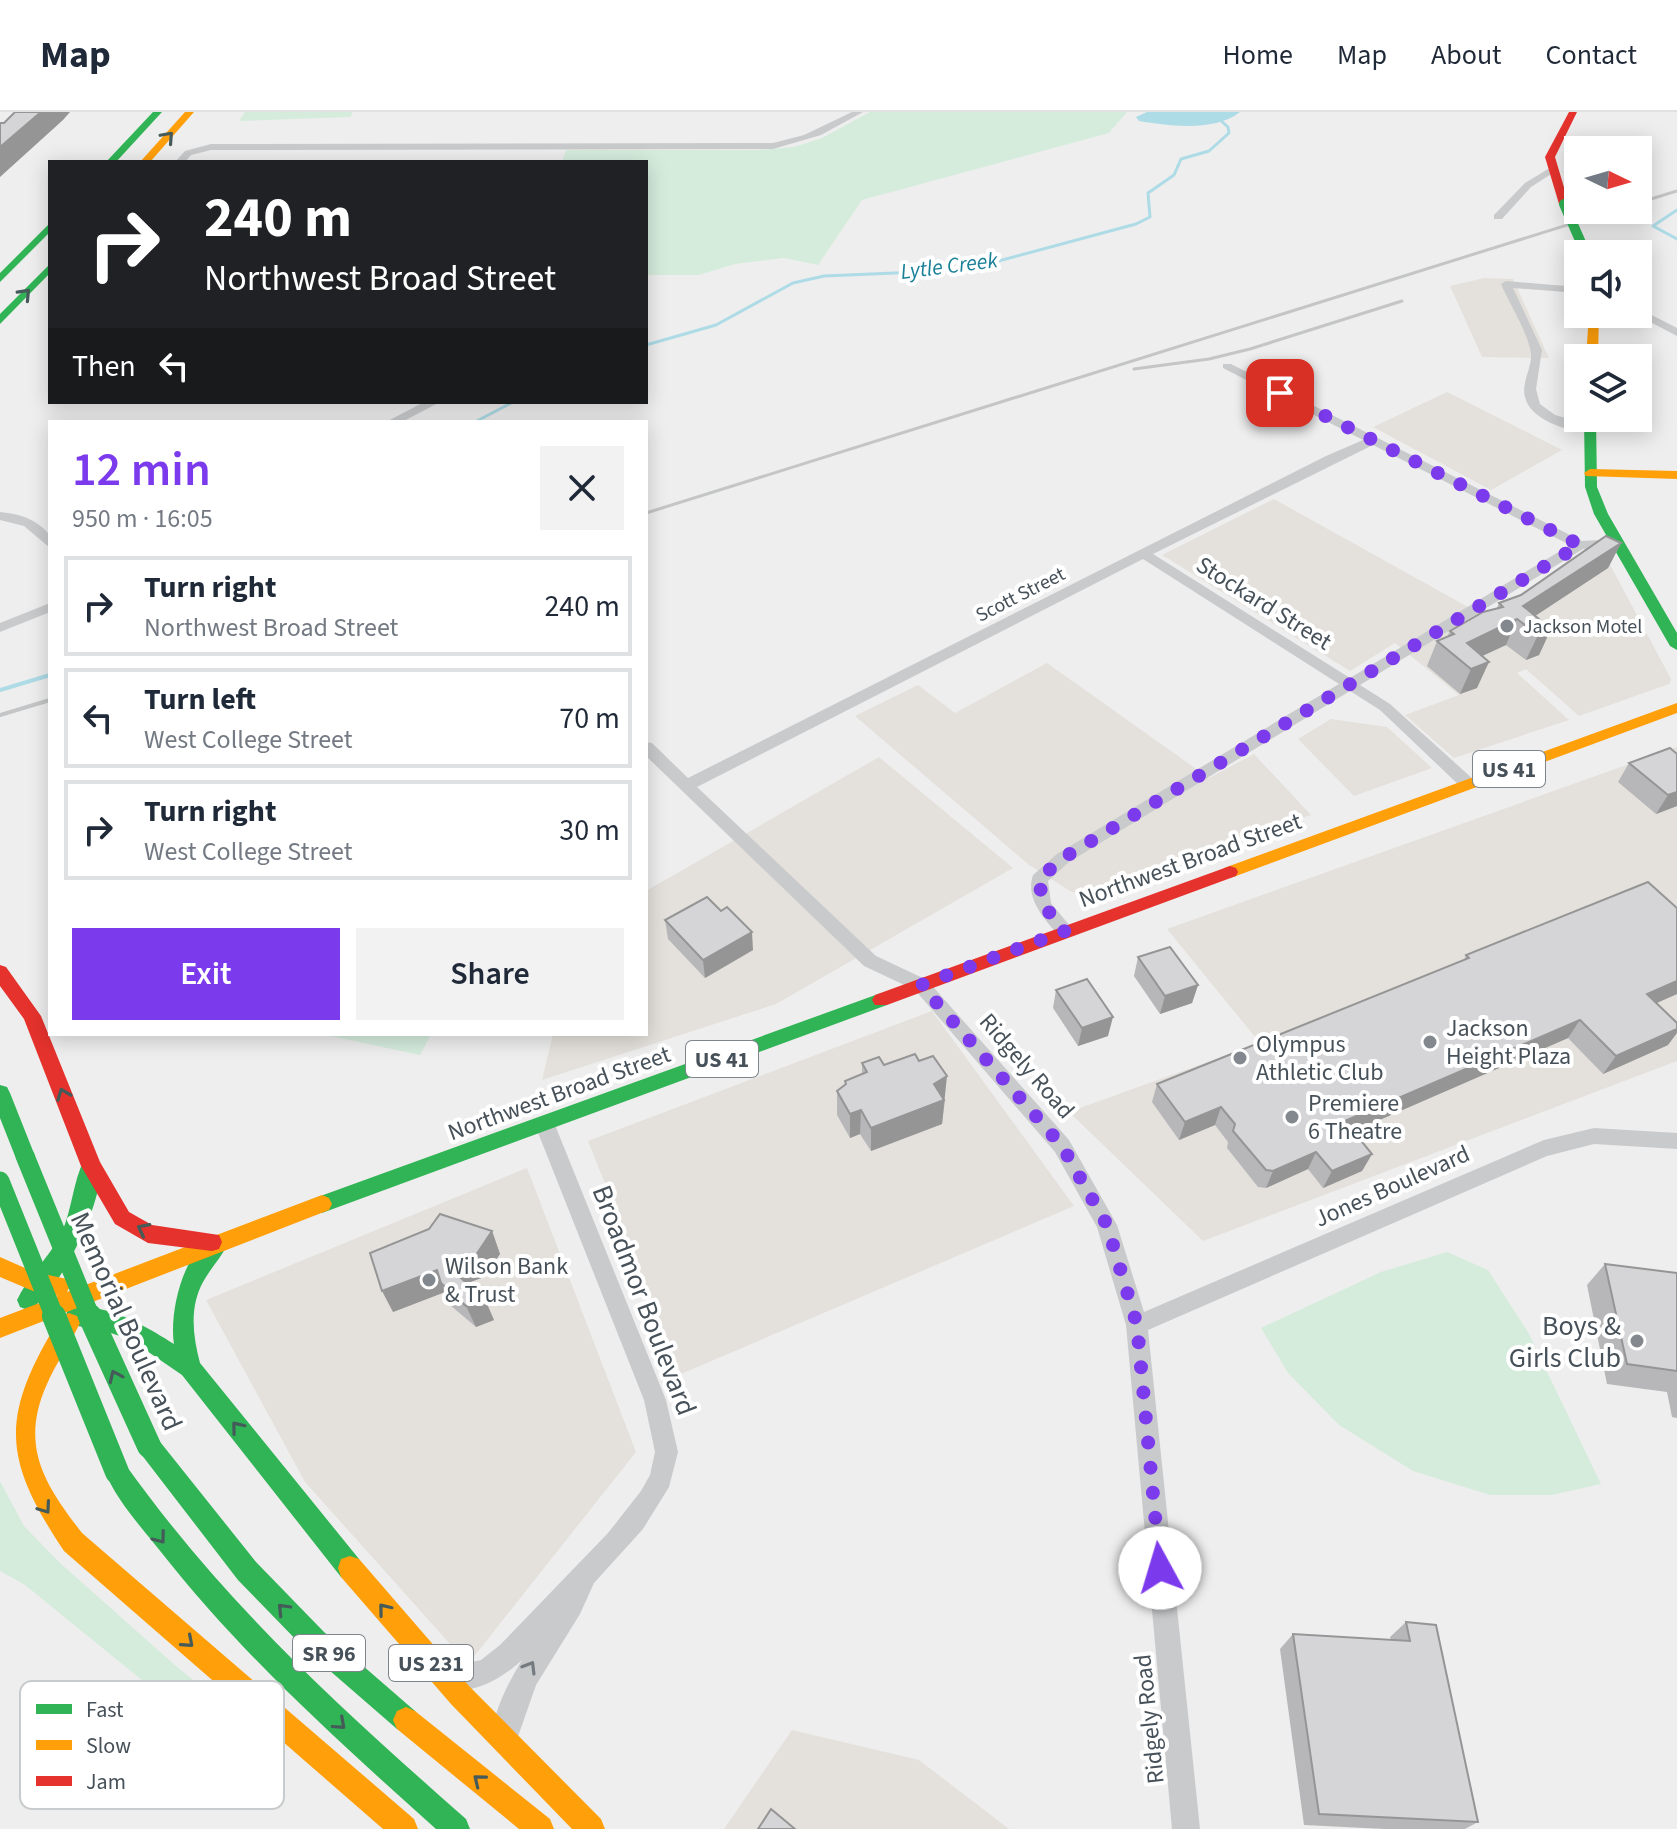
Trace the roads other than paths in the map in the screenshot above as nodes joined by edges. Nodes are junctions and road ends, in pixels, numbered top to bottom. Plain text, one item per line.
1 (158, 112) edge
2 (190, 112) edge
3 (859, 112) edge
4 (1570, 117) edge
5 (556, 147) junction
6 (113, 160) edge
7 (147, 160) edge
8 (182, 160) edge
9 (552, 160) edge
10 (1551, 171) junction
11 (1498, 217) dead end
12 (48, 228) edge
13 (1580, 240) edge
14 (0, 252) edge
15 (24, 254) junction
16 (48, 256) edge
17 (48, 257) edge
18 (0, 279) edge
19 (1564, 289) edge
20 (1652, 318) edge
21 (0, 321) edge
22 (1675, 330) edge
23 (1227, 366) dead end
24 (430, 404) edge
25 (1564, 418) edge
26 (396, 420) edge
27 (1590, 432) edge
28 (1374, 440) junction
29 (1590, 473) junction
30 (1677, 475) edge
31 (0, 516) edge
32 (48, 542) edge
33 (1617, 543) junction
34 (1580, 545) junction
35 (1144, 554) junction
36 (48, 608) edge
37 (0, 628) edge
38 (1677, 646) edge
39 (1351, 685) junction
40 (1677, 708) edge
41 (648, 749) edge
42 (1468, 784) junction
43 (685, 786) junction
44 (1065, 931) junction
45 (0, 972) edge
46 (921, 985) junction
47 (0, 1093) edge
48 (545, 1125) junction
49 (1677, 1141) edge
50 (91, 1166) junction
51 (0, 1181) edge
52 (219, 1242) junction
53 (0, 1267) edge
54 (44, 1284) junction
55 (107, 1288) junction
56 (74, 1317) junction
57 (1137, 1325) junction
58 (0, 1328) edge
59 (190, 1368) junction
60 (6, 1435) dead end
61 (19, 1452) junction
62 (589, 1572) junction
63 (444, 1678) junction
64 (233, 1681) edge
65 (284, 1725) edge
66 (505, 1740) junction
67 (404, 1829) edge
68 (456, 1829) edge
69 (540, 1829) edge
70 (591, 1829) edge
71 (1186, 1829) edge

1 - 6 main road
7 -> 2 main road
3 - 5 street
4 - 10 main road
5 - 8 street
5 - 9 street
10 - 11 street
10 - 13 main road, bridge
12 - 15 main road
14 - 15 main road
15 - 16 main road
15 - 18 main road
21 -> 17 main road
19 - 25 street
20 - 22 street
23 - 28 street
24 - 26 street
27 - 29 main road
28 - 34 street
28 - 35 street, Scott Street
29 - 30 main road
29 - 33 main road
31 - 32 street
33 - 34 street
33 - 38 main road
34 - 39 street
35 - 39 street, Stockard Street
35 - 43 street, Scott Street
36 - 37 street
39 - 42 street, Stockard Street
39 - 44 street
40 - 42 main road, Northwest Broad Street / US 41
41 - 43 street, Ridgely Road
42 - 44 main road, Northwest Broad Street / US 41
43 - 46 street, Ridgely Road
44 - 46 main road, Northwest Broad Street / US 41
50 -> 45 main road
46 - 48 main road, Northwest Broad Street / US 41
46 - 57 street, Ridgely Road
69 -> 47 main road, Memorial Boulevard / SR 96, bridge
48 - 52 main road, Northwest Broad Street / US 41
48 - 62 street, Broadmor Boulevard
49 - 57 street, Jones Boulevard
52 -> 50 main road
50 - 54 main road
51 -> 68 main road, SR 96, bridge
52 - 55 main road, Northwest Broad Street / US 41
52 - 59 main road
53 - 54 main road
54 - 55 main road
54 - 58 main road
55 - 56 main road
55 - 58 main road, Northwest Broad Street / US 41
56 - 58 main road
56 - 59 main road
56 - 61 main road
57 - 71 street, Ridgely Road
63 -> 59 main road, US 231
60 - 61 main road
61 -> 64 main road
62 - 63 street
66 -> 62 street
63 - 66 main road, US 231
65 -> 67 main road
66 - 70 main road, US 231

